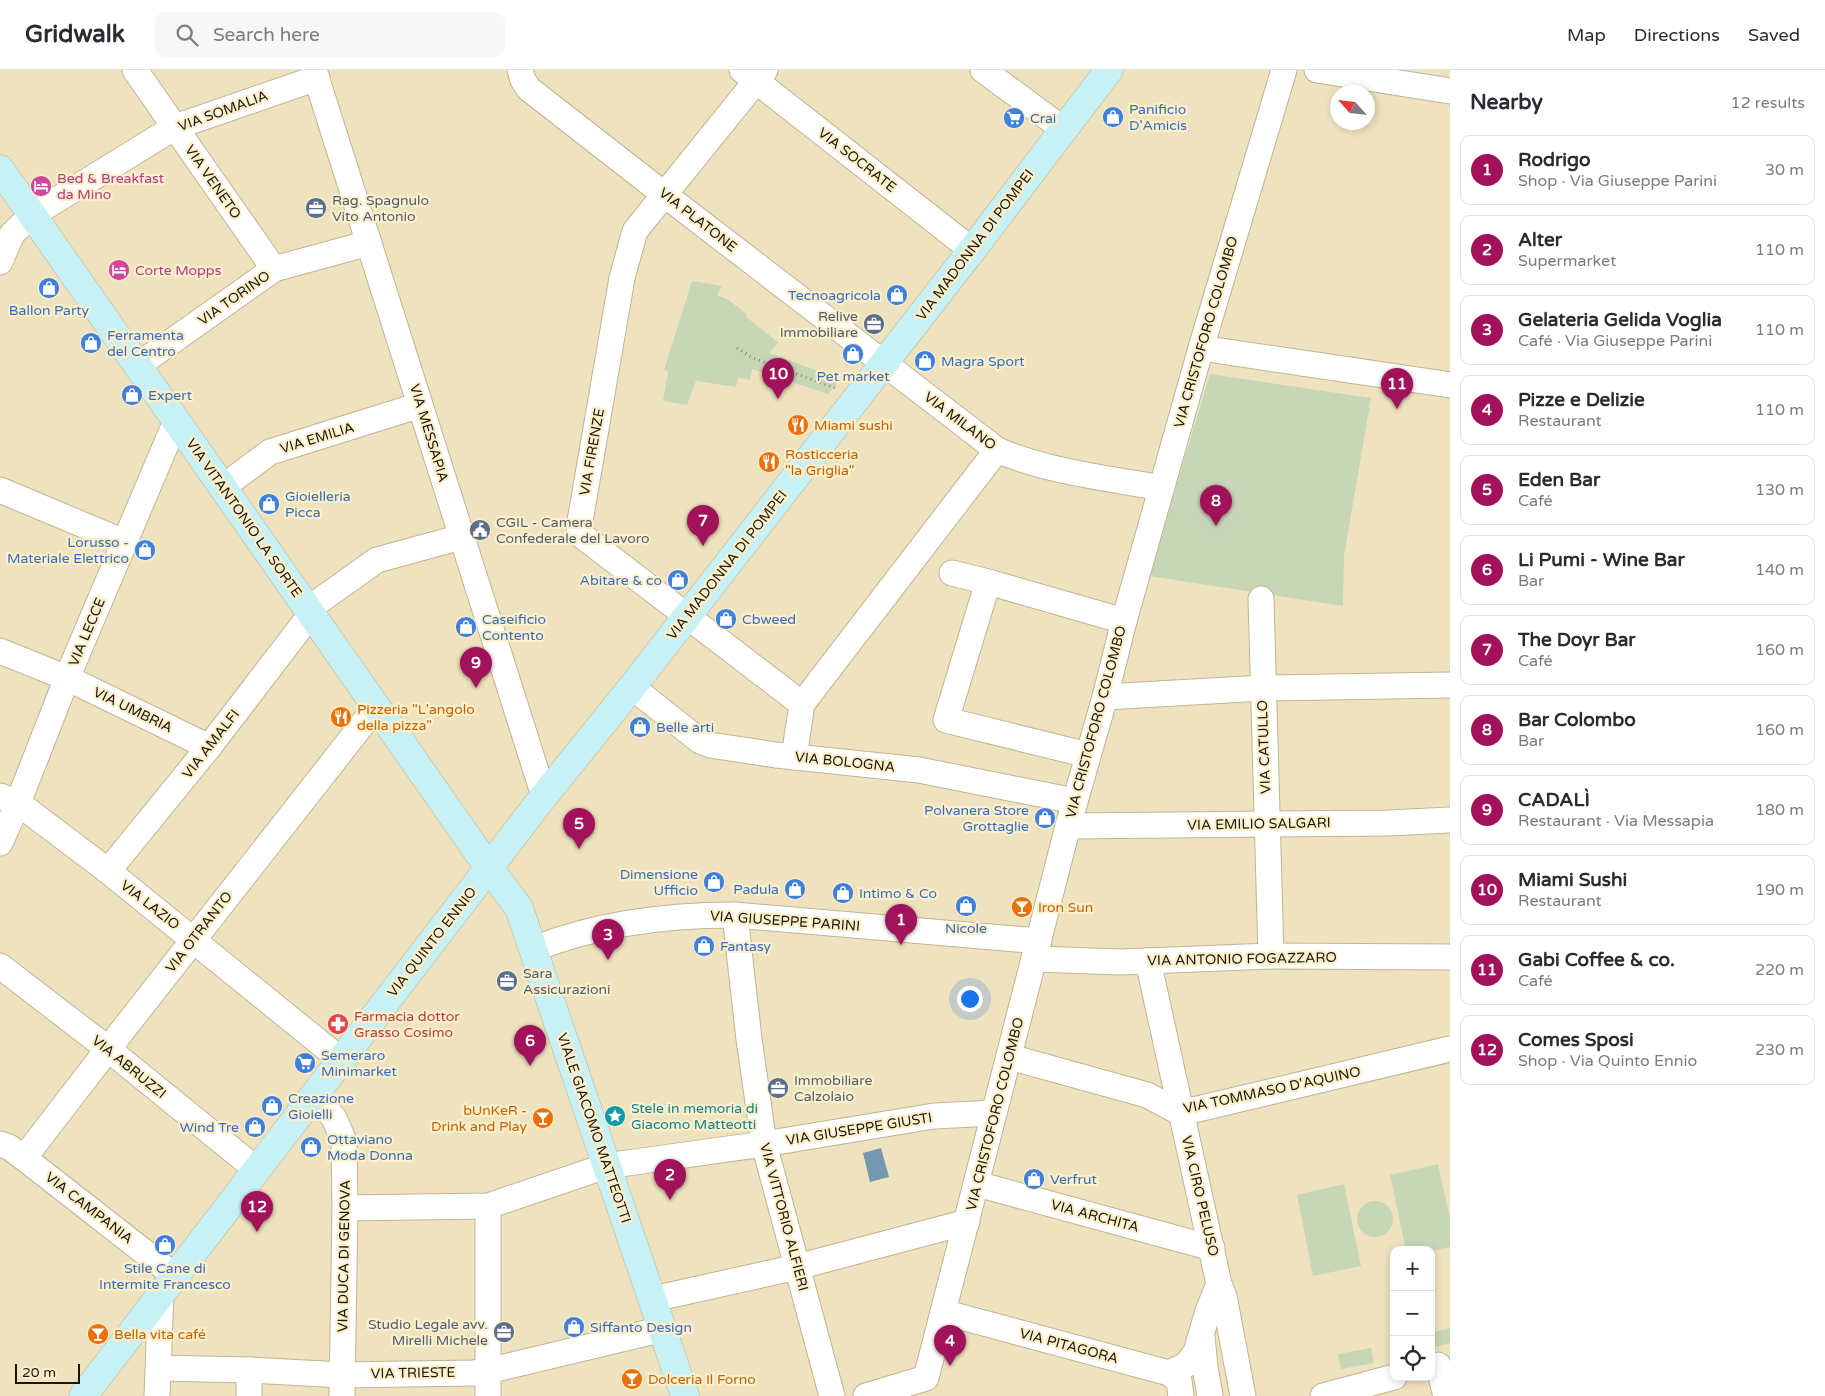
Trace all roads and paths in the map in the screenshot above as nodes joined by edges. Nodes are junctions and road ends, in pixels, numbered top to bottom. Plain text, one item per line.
1 (135, 70) edge
2 (520, 70) edge
3 (982, 70) edge
4 (1109, 70) edge
5 (1284, 70) edge
6 (1318, 70) edge
7 (315, 74) edge
8 (754, 74) edge
9 (1450, 91) edge
10 (175, 127) junction
11 (1064, 129) junction
12 (0, 169) edge
13 (665, 195) junction
14 (18, 202) edge
15 (369, 243) junction
16 (972, 250) junction
17 (0, 262) edge
18 (274, 269) junction
19 (736, 348) dead end
20 (1201, 348) junction
21 (884, 363) junction
22 (137, 366) junction
23 (1450, 385) edge
24 (854, 402) junction
25 (420, 405) junction
26 (176, 422) junction
27 (997, 450) junction
28 (222, 487) junction
29 (1161, 488) junction
30 (0, 490) edge
31 (462, 537) junction
32 (124, 542) junction
33 (952, 573) dead end
34 (988, 582) junction
35 (1261, 599) dead end
36 (309, 612) junction
37 (687, 615) junction
38 (1124, 621) junction
39 (0, 651) edge
40 (67, 678) junction
41 (1450, 685) edge
42 (632, 687) junction
43 (1263, 688) junction
44 (1105, 697) junction
45 (802, 704) junction
46 (376, 707) junction
47 (209, 747) junction
48 (1088, 755) junction
49 (794, 757) junction
50 (544, 796) junction
51 (9, 800) edge
52 (1075, 801) junction
53 (1450, 820) edge
54 (1266, 824) junction
55 (1068, 826) junction
56 (0, 843) edge
57 (489, 868) junction
58 (108, 871) junction
59 (735, 916) junction
60 (194, 939) junction
61 (534, 949) junction
62 (1036, 950) junction
63 (1271, 956) junction
64 (1450, 957) edge
65 (1148, 961) junction
66 (0, 966) edge
67 (108, 1049) junction
68 (1450, 1049) edge
69 (1010, 1057) junction
70 (342, 1060) junction
71 (314, 1095) junction
72 (994, 1113) junction
73 (1181, 1113) junction
74 (0, 1144) edge
75 (764, 1144) junction
76 (24, 1158) junction
77 (606, 1166) junction
78 (257, 1170) junction
79 (977, 1184) junction
80 (488, 1206) junction
81 (345, 1208) junction
82 (967, 1222) junction
83 (1212, 1248) junction
84 (797, 1266) junction
85 (1219, 1284) junction
86 (168, 1285) junction
87 (653, 1299) junction
88 (943, 1312) junction
89 (663, 1330) junction
90 (1202, 1337) junction
91 (1440, 1364) edge
92 (159, 1368) junction
93 (249, 1370) junction
94 (488, 1371) junction
95 (1169, 1373) junction
96 (1390, 1378) edge
97 (342, 1385) edge
98 (83, 1396) edge
99 (157, 1396) edge
100 (249, 1396) edge
101 (488, 1396) edge
102 (685, 1396) edge
103 (832, 1396) edge
104 (866, 1396) edge
105 (1180, 1396) edge
106 (1210, 1396) edge
107 (1243, 1396) edge
108 (1323, 1396) edge
109 (1446, 1396) edge

1 - 10 street, VIA VENETO
2 - 13 street, VIA PLATONE
3 - 11 street
4 - 11 street, VIA MADONNA DI POMPEI
5 - 20 street, VIA CRISTOFORO COLOMBO
6 - 9 street
7 - 10 street, VIA SOMALIA
7 - 15 street, VIA MESSAPIA
8 - 13 street
8 - 16 street, VIA SOCRATE
10 - 14 street, VIA SOMALIA
10 - 18 street, VIA VENETO
11 - 16 street, VIA MADONNA DI POMPEI
12 - 14 street, VIA VITANTONIO LA SORTE
13 - 21 street, VIA PLATONE
13 - 37 street, VIA FIRENZE
14 - 17 street, VIA SOMALIA
14 - 22 street, VIA VITANTONIO LA SORTE
15 - 18 street, VIA TORINO
15 - 25 street, VIA MESSAPIA
16 - 21 street, VIA MADONNA DI POMPEI
18 - 22 street, VIA TORINO
19 - 24 path
20 - 23 street
20 - 29 street, VIA CRISTOFORO COLOMBO
21 - 24 street, VIA MADONNA DI POMPEI
21 - 27 street, VIA MILANO
22 - 26 street, VIA VITANTONIO LA SORTE
24 - 37 street, VIA MADONNA DI POMPEI
25 - 28 street, VIA EMILIA
25 - 31 street, VIA MESSAPIA
26 - 28 street, VIA VITANTONIO LA SORTE
26 - 32 street, VIA LECCE
27 - 29 street, VIA MILANO
27 - 45 street
28 - 36 street, VIA VITANTONIO LA SORTE
29 - 38 street, VIA CRISTOFORO COLOMBO
30 - 32 street
31 - 36 street, VIA AMALFI
31 - 50 street, VIA MESSAPIA
32 - 40 street, VIA LECCE
33 - 34 street
34 - 38 street
34 - 48 street
35 - 43 street, VIA CATULLO
36 - 46 street, VIA VITANTONIO LA SORTE
36 - 47 street, VIA AMALFI
37 - 42 street, VIA MADONNA DI POMPEI
37 - 45 street, VIA FIRENZE
38 - 44 street, VIA CRISTOFORO COLOMBO
39 - 40 street, VIA UMBRIA
40 - 47 street, VIA UMBRIA
40 - 51 street, VIA LECCE
41 - 43 street
42 - 49 street, VIA BOLOGNA
42 - 50 street, VIA MADONNA DI POMPEI
43 - 44 street
43 - 54 street, VIA CATULLO
44 - 48 street, VIA CRISTOFORO COLOMBO
45 - 49 street
46 - 57 street, VIA VITANTONIO LA SORTE
46 - 60 street, VIA OTRANTO
47 - 58 street, VIA AMALFI
48 - 52 street, VIA CRISTOFORO COLOMBO
49 - 52 street, VIA BOLOGNA
50 - 57 street, VIA MADONNA DI POMPEI
51 - 56 street, VIA LECCE
51 - 58 street, VIA LAZIO
52 - 55 street, VIA CRISTOFORO COLOMBO
53 - 54 street, VIA EMILIO SALGARI
54 - 55 street, VIA EMILIO SALGARI
54 - 63 street, VIA CATULLO
55 - 62 street, VIA CRISTOFORO COLOMBO
57 - 61 street, VIALE GIACOMO MATTEOTTI
57 - 70 street, VIA QUINTO ENNIO
58 - 60 street, VIA LAZIO
59 - 61 street, VIA GIUSEPPE PARINI
59 - 62 street, VIA GIUSEPPE PARINI
59 - 75 street, VIA VITTORIO ALFIERI
60 - 67 street, VIA OTRANTO
60 - 70 street, VIA LAZIO
61 - 77 street, VIALE GIACOMO MATTEOTTI
62 - 65 street, VIA ANTONIO FOGAZZARO
62 - 69 street, VIA CRISTOFORO COLOMBO
63 - 64 street, VIA ANTONIO FOGAZZARO
63 - 65 street, VIA ANTONIO FOGAZZARO
65 - 73 street, VIA CIRO PELUSO
66 - 67 street, VIA ABRUZZI
67 - 76 street, VIA OTRANTO
67 - 78 street, VIA ABRUZZI
68 - 73 street, VIA TOMMASO D'AQUINO
69 - 72 street, VIA CRISTOFORO COLOMBO
69 - 73 street, VIA TOMMASO D'AQUINO
70 - 71 street, VIA QUINTO ENNIO
71 - 78 street, VIA QUINTO ENNIO
71 - 81 street, VIA DUCA DI GENOVA
72 - 75 street, VIA GIUSEPPE GIUSTI
72 - 79 street, VIA CRISTOFORO COLOMBO
73 - 83 street, VIA CIRO PELUSO
74 - 76 street, VIA CAMPANIA
75 - 77 street, VIA GIUSEPPE GIUSTI
75 - 84 street, VIA VITTORIO ALFIERI
76 - 86 street, VIA CAMPANIA
77 - 80 street, VIA GIUSEPPE GIUSTI
77 - 87 street, VIALE GIACOMO MATTEOTTI
78 - 86 street, VIA QUINTO ENNIO
79 - 82 street, VIA CRISTOFORO COLOMBO
79 - 83 street, VIA ARCHITA
80 - 81 street, VIA GIUSEPPE GIUSTI
80 - 94 street
81 - 97 street, VIA DUCA DI GENOVA
82 - 84 street
82 - 88 street, VIA CRISTOFORO COLOMBO
83 - 85 street, VIA CIRO PELUSO
84 - 87 street
84 - 103 street, VIA VITTORIO ALFIERI
85 - 90 street
85 - 107 street, VIA CIRO PELUSO
86 - 92 street
86 - 98 street, VIA QUINTO ENNIO
87 - 89 street, VIALE GIACOMO MATTEOTTI
88 - 95 street, VIA PITAGORA
88 - 104 street, VIA CRISTOFORO COLOMBO
89 - 94 street, VIA TRIESTE
89 - 102 street, VIALE GIACOMO MATTEOTTI
90 - 95 street
90 - 106 street
91 - 109 street
92 - 93 street, VIA TRIESTE
92 - 99 street
93 - 97 street, VIA TRIESTE
93 - 100 street
94 - 97 street, VIA TRIESTE
94 - 101 street
95 - 105 street
96 - 108 street

